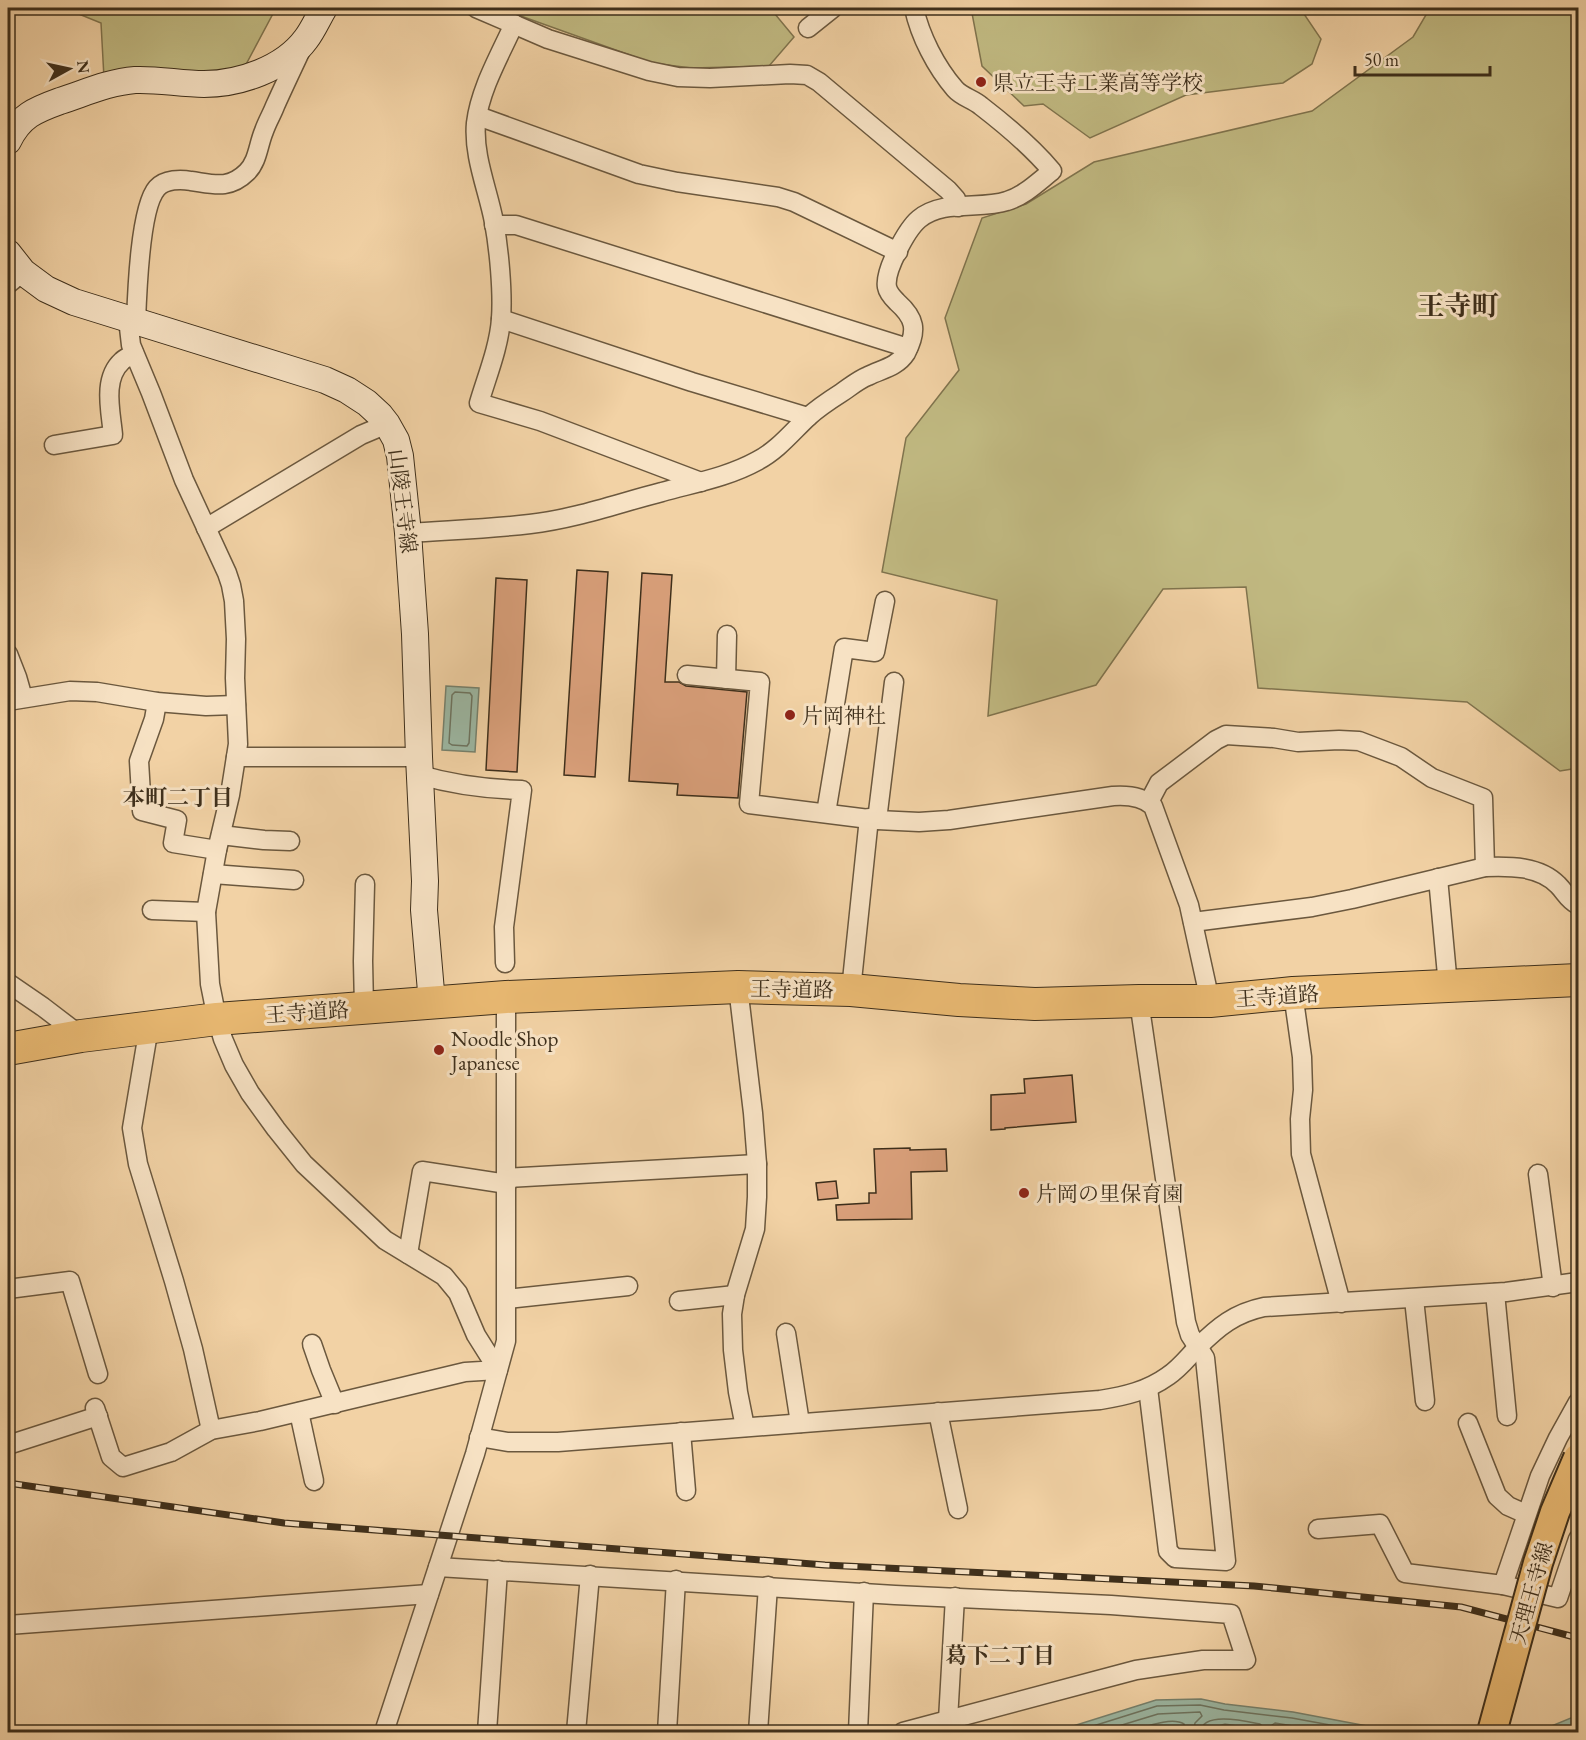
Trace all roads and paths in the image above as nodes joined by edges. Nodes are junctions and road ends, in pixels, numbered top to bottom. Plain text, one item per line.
1 (324, 8) edge
2 (476, 8) edge
3 (833, 8) edge
4 (914, 8) edge
5 (514, 24) junction
6 (808, 28) dead end
7 (306, 39) junction
8 (478, 116) junction
9 (10, 133) edge
10 (958, 207) junction
11 (494, 225) junction
12 (898, 252) junction
13 (13, 270) edge
14 (501, 319) junction
15 (132, 320) junction
16 (908, 348) junction
17 (134, 354) junction
18 (808, 417) junction
19 (387, 424) junction
20 (54, 445) dead end
21 (701, 482) junction
22 (206, 528) junction
23 (408, 533) junction
24 (885, 601) dead end
25 (727, 635) dead end
26 (8, 654) edge
27 (687, 675) dead end
28 (726, 679) junction
29 (894, 682) dead end
30 (15, 700) edge
31 (157, 702) junction
32 (236, 705) junction
33 (236, 757) junction
34 (419, 766) junction
35 (1149, 802) junction
36 (826, 813) junction
37 (873, 819) junction
38 (290, 841) dead end
39 (219, 843) junction
40 (1485, 867) junction
41 (213, 874) junction
42 (1438, 878) junction
43 (294, 880) dead end
44 (365, 884) dead end
45 (1578, 905) edge
46 (152, 910) dead end
47 (206, 912) junction
48 (1194, 922) junction
49 (505, 963) dead end
50 (1578, 980) edge
51 (8, 983) edge
52 (1448, 986) junction
53 (738, 987) junction
54 (851, 990) junction
55 (1293, 993) junction
56 (506, 997) junction
57 (1140, 1001) junction
58 (1210, 1001) junction
59 (432, 1003) junction
60 (364, 1008) junction
61 (217, 1019) junction
62 (148, 1028) junction
63 (81, 1036) junction
64 (8, 1049) edge
65 (757, 1164) junction
66 (1538, 1174) dead end
67 (507, 1181) junction
68 (408, 1254) junction
69 (1578, 1282) edge
70 (628, 1286) dead end
71 (1553, 1287) junction
72 (8, 1289) edge
73 (1495, 1293) junction
74 (735, 1295) junction
75 (507, 1299) junction
76 (1414, 1299) junction
77 (679, 1301) dead end
78 (1341, 1303) junction
79 (786, 1333) dead end
80 (312, 1344) dead end
81 (1198, 1347) junction
82 (498, 1370) junction
83 (98, 1374) dead end
84 (1148, 1388) junction
85 (1425, 1401) dead end
86 (1578, 1402) edge
87 (335, 1404) junction
88 (299, 1412) junction
89 (939, 1412) junction
90 (1507, 1416) dead end
91 (800, 1423) junction
92 (1468, 1423) dead end
93 (745, 1427) junction
94 (211, 1430) junction
95 (681, 1432) junction
96 (479, 1437) junction
97 (8, 1445) edge
98 (1578, 1458) edge
99 (314, 1481) dead end
100 (686, 1491) dead end
101 (958, 1509) dead end
102 (1526, 1514) junction
103 (1318, 1529) dead end
104 (1578, 1539) edge
105 (438, 1567) junction
106 (498, 1570) junction
107 (590, 1575) junction
108 (676, 1580) junction
109 (1503, 1585) junction
110 (768, 1586) junction
111 (864, 1593) junction
112 (429, 1594) junction
113 (955, 1597) junction
114 (8, 1625) edge
115 (948, 1720) junction
116 (384, 1732) edge
117 (487, 1732) edge
118 (576, 1732) edge
119 (667, 1732) edge
120 (758, 1732) edge
121 (858, 1732) edge
122 (903, 1732) edge
123 (1492, 1732) edge

1 - 7 main road
2 - 5 street
3 - 6 street
4 - 10 street
5 - 8 street
5 - 10 street
7 - 9 main road
7 - 15 street
8 - 11 street
8 - 12 street
10 - 12 street
11 - 14 street
11 - 16 street
12 - 16 street
13 - 15 main road, 山陵王寺線
14 - 18 street
14 - 21 street
15 - 17 street
15 - 19 main road, 山陵王寺線
16 - 18 street
17 - 20 street
17 - 22 street
18 - 21 street
19 - 22 street
19 - 23 main road, 山陵王寺線
21 - 23 street
22 - 32 street
23 - 34 main road, 山陵王寺線
24 - 36 street
25 - 28 street
26 - 30 street
27 - 28 street
28 - 36 street
29 - 37 street
30 - 31 street
31 - 32 street
31 - 39 street
32 - 33 street
33 - 34 street
33 - 39 street
34 - 49 street
34 - 59 main road, 山陵王寺線
35 - 37 street
35 - 40 street
35 - 48 street
36 - 37 street
37 - 54 street
38 - 39 street
39 - 41 street
40 - 42 street
40 - 45 street
41 - 43 street
41 - 47 street
42 - 48 street
42 - 52 street
44 - 60 street
46 - 47 street
47 - 61 street
48 - 58 street
50 - 52 highway, 王寺道路
51 - 63 street
52 - 55 highway, 王寺道路
53 - 54 highway, 王寺道路
53 - 56 highway, 王寺道路
53 - 65 street
54 - 57 highway, 王寺道路
55 - 58 highway, 王寺道路
55 - 78 street
56 - 59 highway, 王寺道路
56 - 67 street
57 - 58 highway, 王寺道路
57 - 81 street
59 - 60 highway, 王寺道路
60 - 61 highway, 王寺道路
61 - 62 highway, 王寺道路
61 - 68 street
62 - 63 highway, 王寺道路
62 - 94 street
63 - 64 highway, 王寺道路
65 - 67 street
65 - 74 street
66 - 71 street
67 - 68 street
67 - 75 street
68 - 82 street
69 - 71 street
70 - 75 street
71 - 73 street
72 - 83 street
73 - 76 street
73 - 90 street
74 - 77 street
74 - 93 street
75 - 82 street
76 - 78 street
76 - 85 street
78 - 81 street
79 - 91 street
80 - 87 street
81 - 84 street
81 - 84 street
82 - 87 street
82 - 96 street
84 - 89 street
86 - 102 street
87 - 88 street
88 - 94 street
88 - 99 street
89 - 91 street
89 - 101 street
91 - 93 street
92 - 102 street
93 - 95 street
94 - 97 street
95 - 96 street
95 - 100 street
96 - 105 street
98 - 123 main road, 天理王寺線, bridge
102 - 109 street
103 - 109 street
104 - 109 street
105 - 106 street
105 - 112 street
106 - 107 street
106 - 117 street
107 - 108 street
107 - 118 street
108 - 110 street
108 - 119 street
110 - 111 street
110 - 120 street
111 - 113 street
111 - 121 street
112 - 114 street
112 - 116 street
113 - 115 street
113 - 115 street
115 - 122 street

